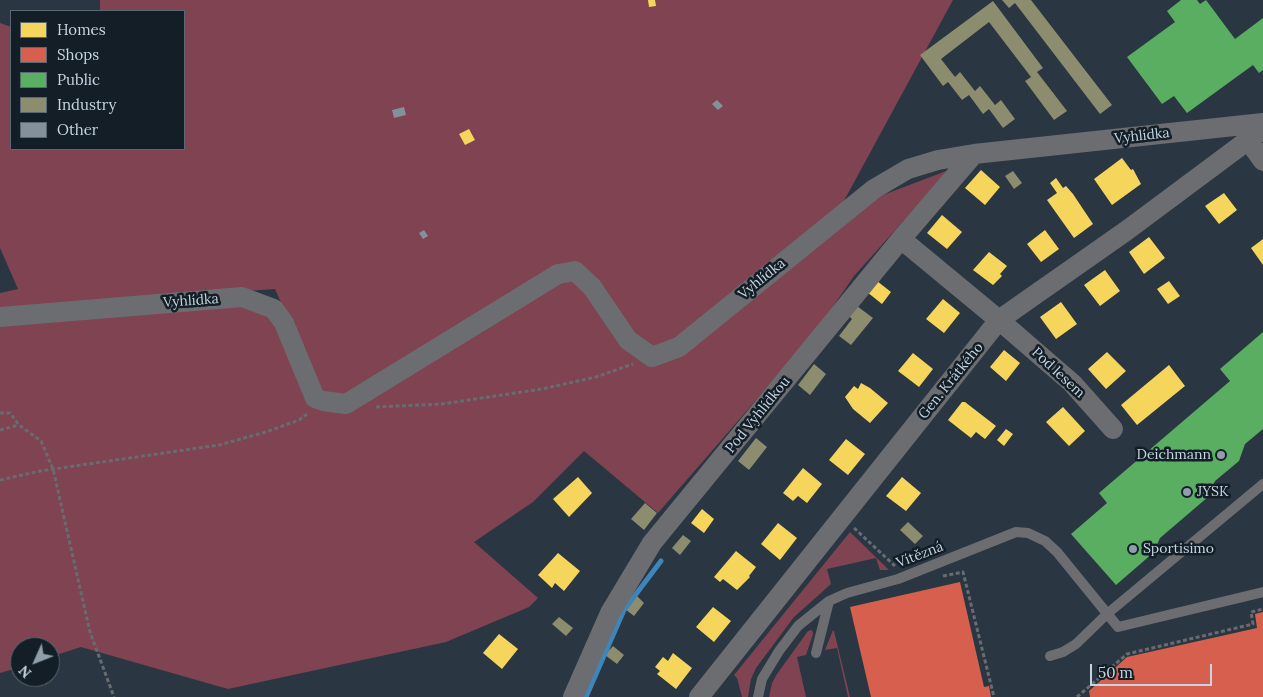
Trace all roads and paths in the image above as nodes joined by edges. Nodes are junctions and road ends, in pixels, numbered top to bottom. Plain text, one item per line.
1 (1263, 123) edge
2 (1256, 135) edge
3 (974, 154) junction
4 (1263, 161) edge
5 (901, 239) junction
6 (0, 317) edge
7 (999, 320) junction
8 (652, 356) junction
9 (323, 401) junction
10 (375, 407) dead end
11 (0, 413) edge
12 (19, 424) junction
13 (1113, 429) dead end
14 (0, 430) edge
15 (53, 469) junction
16 (0, 480) edge
17 (1263, 484) edge
18 (843, 517) junction
19 (905, 576) junction
20 (938, 578) dead end
21 (1263, 592) edge
22 (829, 601) junction
23 (1263, 609) edge
24 (1107, 614) junction
25 (816, 653) dead end
26 (1050, 656) dead end
27 (114, 697) edge
28 (573, 697) edge
29 (699, 697) edge
30 (758, 697) edge
31 (994, 697) edge
32 (1077, 697) edge

1 - 3 street, Vyhlídka
2 - 4 street
2 - 7 street, Gen. Krátkého
3 - 5 street, Pod Vyhlídkou
3 - 8 street, Vyhlídka
5 - 7 street, Pod lesem
5 - 28 street, Pod Vyhlídkou
6 - 9 street, Vyhlídka
7 - 13 street, Pod lesem
7 - 18 street, Gen. Krátkého
8 - 9 street
8 - 10 path
9 - 15 path
11 - 12 path
12 - 14 path
12 - 15 path
15 - 16 path
15 - 27 path
17 - 24 lane
18 - 19 path
18 - 29 street, Gen. Krátkého
19 - 22 lane, Vítězná
19 - 24 lane, Vítězná
20 - 31 path
21 - 24 lane, Vítězná
22 - 25 lane
22 - 30 lane, Vítězná
23 - 32 path
24 - 26 lane

